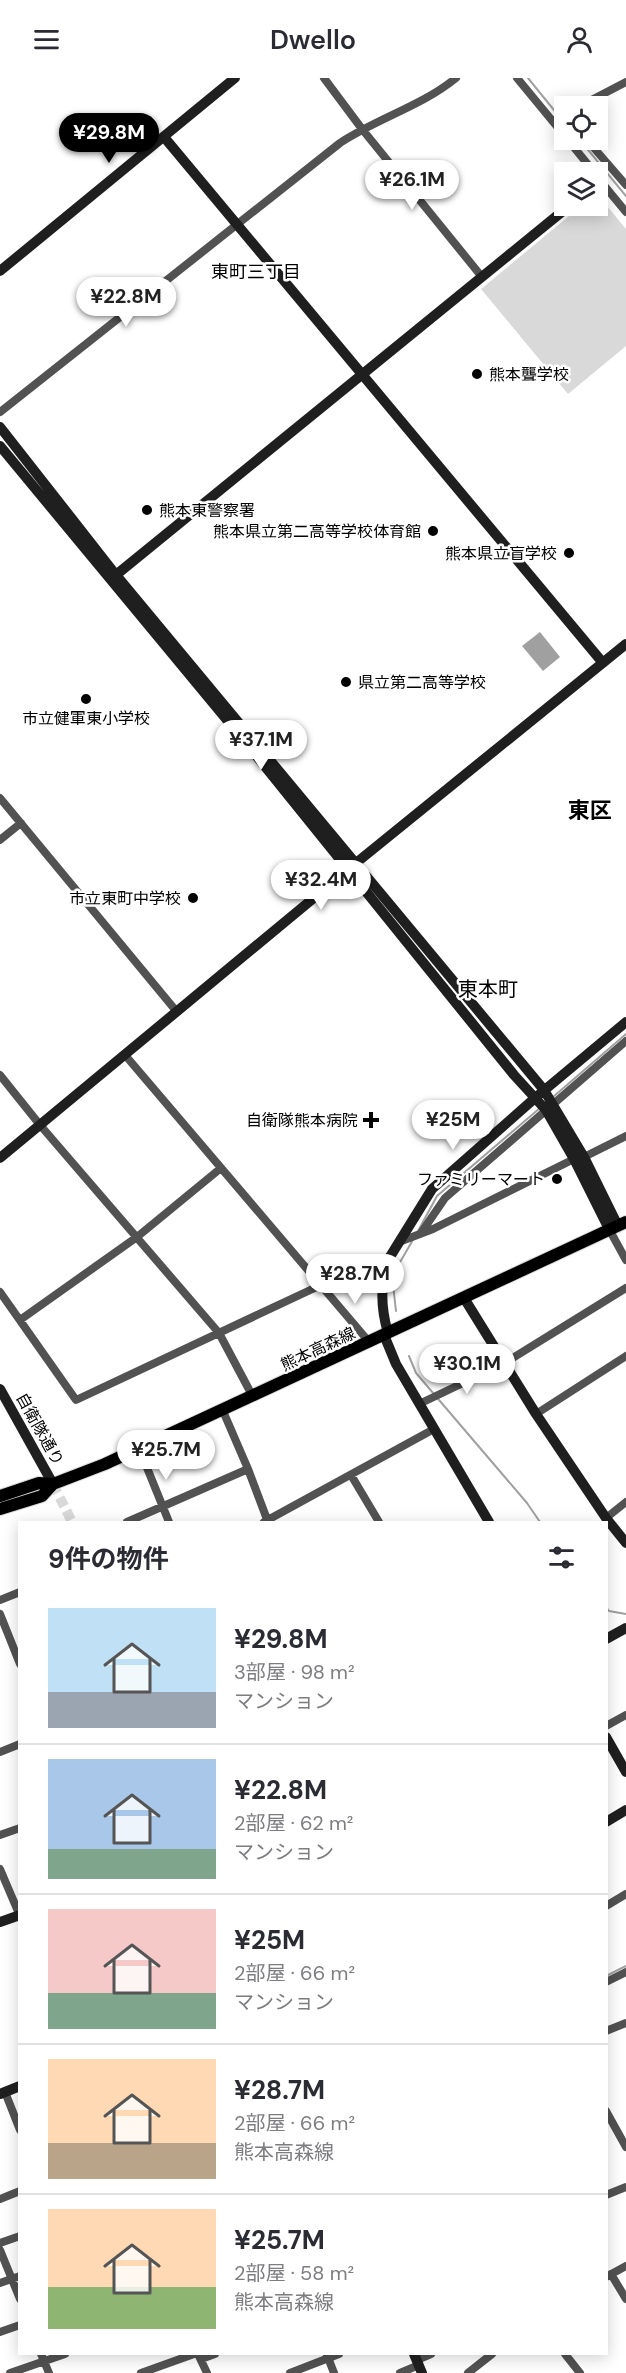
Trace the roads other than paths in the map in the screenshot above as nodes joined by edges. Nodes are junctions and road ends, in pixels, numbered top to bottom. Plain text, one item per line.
1 (235, 78) edge
2 (324, 78) edge
3 (456, 78) edge
4 (517, 78) edge
5 (626, 82) edge
6 (599, 96) edge
7 (553, 121) edge
8 (362, 129) junction
9 (164, 137) junction
10 (576, 150) edge
11 (597, 150) edge
12 (585, 162) edge
13 (622, 174) edge
14 (626, 184) edge
15 (608, 191) edge
16 (626, 212) edge
17 (556, 216) edge
18 (237, 224) junction
19 (0, 271) edge
20 (482, 277) junction
21 (364, 374) junction
22 (0, 412) edge
23 (0, 427) edge
24 (0, 446) edge
25 (113, 577) junction
26 (626, 644) edge
27 (603, 663) junction
28 (0, 798) edge
29 (21, 823) junction
30 (0, 840) edge
31 (352, 866) junction
32 (177, 1012) junction
33 (626, 1022) edge
34 (626, 1041) edge
35 (125, 1055) junction
36 (0, 1075) edge
37 (544, 1100) junction
38 (40, 1125) junction
39 (626, 1136) edge
40 (0, 1158) edge
41 (579, 1158) junction
42 (221, 1168) junction
43 (618, 1226) edge
44 (422, 1233) junction
45 (137, 1237) junction
46 (403, 1240) junction
47 (626, 1260) edge
48 (321, 1285) junction
49 (626, 1288) edge
50 (0, 1292) edge
51 (464, 1298) junction
52 (20, 1320) junction
53 (219, 1333) junction
54 (386, 1334) junction
55 (370, 1343) junction
56 (626, 1356) edge
57 (503, 1364) junction
58 (0, 1389) edge
59 (253, 1397) junction
60 (419, 1404) junction
61 (223, 1411) junction
62 (536, 1414) junction
63 (434, 1429) junction
64 (139, 1449) junction
65 (248, 1469) junction
66 (351, 1475) junction
67 (53, 1484) junction
68 (0, 1496) edge
69 (626, 1502) edge
70 (163, 1507) junction
71 (0, 1509) edge
72 (606, 1518) junction
73 (129, 1521) edge
74 (169, 1521) edge
75 (267, 1521) edge
76 (269, 1521) edge
77 (377, 1521) edge
78 (488, 1521) edge
79 (626, 1544) edge
80 (18, 1593) edge
81 (0, 1600) edge
82 (0, 1614) edge
83 (626, 1628) edge
84 (608, 1638) edge
85 (18, 1659) edge
86 (626, 1715) edge
87 (608, 1725) edge
88 (608, 1740) edge
89 (18, 1745) edge
90 (0, 1752) edge
91 (626, 1772) edge
92 (626, 1810) edge
93 (608, 1821) edge
94 (18, 1829) edge
95 (0, 1835) edge
96 (0, 1869) edge
97 (626, 1894) edge
98 (608, 1905) edge
99 (18, 1913) edge
100 (18, 1915) edge
101 (0, 1922) edge
102 (626, 1972) edge
103 (608, 1981) edge
104 (626, 2023) edge
105 (608, 2030) edge
106 (18, 2087) edge
107 (2, 2093) edge
108 (608, 2120) edge
109 (18, 2126) edge
110 (626, 2147) edge
111 (626, 2187) edge
112 (18, 2192) edge
113 (608, 2194) edge
114 (0, 2199) edge
115 (18, 2236) edge
116 (0, 2243) edge
117 (0, 2250) edge
118 (626, 2266) edge
119 (609, 2275) edge
120 (16, 2277) edge
121 (0, 2283) edge
122 (626, 2299) edge
123 (18, 2326) edge
124 (0, 2332) edge
125 (198, 2355) edge
126 (491, 2355) edge
127 (566, 2355) edge
128 (327, 2356) edge
129 (43, 2357) edge
130 (418, 2363) edge
131 (10, 2373) edge
132 (49, 2373) edge
133 (141, 2373) edge
134 (207, 2373) edge
135 (290, 2373) edge
136 (334, 2373) edge
137 (400, 2373) edge
138 (468, 2373) edge
139 (580, 2373) edge

1 - 9 street
2 - 8 street
3 - 8 street
4 - 7 street
5 - 6 street
8 - 18 street
8 - 20 street
9 - 18 street
9 - 19 street
10 - 12 street
11 - 13 street
13 - 14 street
15 - 16 street
17 - 20 street
18 - 21 street
18 - 22 street
20 - 21 street
21 - 25 street
21 - 27 street
23 - 25 street
24 - 25 street
25 - 31 street
26 - 27 street
27 - 31 street
28 - 29 street
29 - 30 street
29 - 32 street
31 - 32 street
31 - 37 street
32 - 35 street
33 - 37 street
34 - 37 street
35 - 38 street
35 - 42 street
36 - 38 street
37 - 41 street
37 - 44 street
37 - 46 street
38 - 40 street
38 - 45 street
39 - 41 street
41 - 43 street
41 - 44 street
42 - 45 street
42 - 48 street
43 - 47 street
43 - 51 main road, 熊本高森線
44 - 46 street
45 - 52 street
45 - 53 street
46 - 54 street
48 - 53 street
48 - 55 street
49 - 57 street
50 - 52 street
51 - 54 main road, 熊本高森線
51 - 57 street
52 - 53 street
53 - 59 street
54 - 55 main road, 熊本高森線
54 - 60 street
55 - 59 main road, 熊本高森線
56 - 62 street
57 - 60 street
57 - 62 street
58 - 67 street, 自衛隊通り
59 - 61 main road, 熊本高森線
60 - 63 street
61 - 64 main road, 熊本高森線
61 - 65 street
62 - 72 street
63 - 66 street
63 - 78 street
64 - 67 main road, 熊本高森線
64 - 70 street
65 - 70 street
65 - 75 street
66 - 76 street
66 - 77 street
67 - 68 main road, 熊本高森線
67 - 71 main road, 熊本高森線
69 - 72 street
70 - 73 street
70 - 74 street
72 - 79 street
80 - 81 street
82 - 85 street
83 - 84 street
86 - 87 street
88 - 91 street
89 - 90 street
92 - 93 street
94 - 95 street
96 - 99 street
97 - 98 street
100 - 101 street
102 - 103 street
104 - 105 street
106 - 107 street
107 - 109 street
108 - 110 street
111 - 113 street
112 - 114 street
115 - 116 street
117 - 120 street
118 - 119 street
119 - 122 street
120 - 121 street
123 - 124 street
125 - 133 street
125 - 134 street
126 - 138 street
127 - 139 street
128 - 135 street
128 - 136 street
129 - 131 street
129 - 132 street
130 - 137 street

